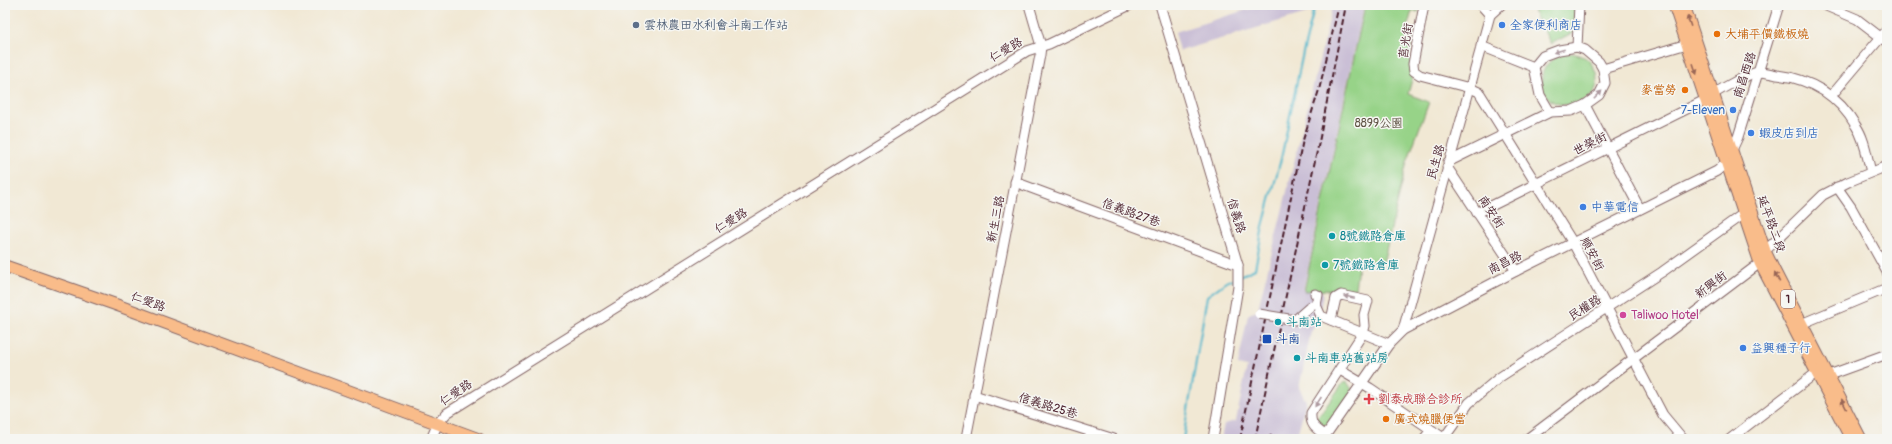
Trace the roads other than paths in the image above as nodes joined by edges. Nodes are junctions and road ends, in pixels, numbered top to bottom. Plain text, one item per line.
1 (1029, 5) edge
2 (1130, 5) edge
3 (1160, 5) edge
4 (1424, 5) edge
5 (1481, 5) edge
6 (1501, 5) edge
7 (1579, 5) edge
8 (1674, 5) edge
9 (1684, 5) edge
10 (1779, 5) edge
11 (1824, 5) edge
12 (1490, 15) junction
13 (1885, 36) edge
14 (1687, 44) junction
15 (1041, 46) junction
16 (1481, 46) junction
17 (1578, 47) junction
18 (1534, 67) junction
19 (1603, 69) junction
20 (1759, 72) junction
21 (1470, 88) junction
22 (1832, 95) junction
23 (1709, 96) junction
24 (1585, 105) junction
25 (1550, 112) junction
26 (1506, 134) junction
27 (1608, 148) junction
28 (1732, 151) junction
29 (1726, 163) junction
30 (1448, 165) junction
31 (1887, 166) edge
32 (1871, 172) junction
33 (1015, 182) junction
34 (1537, 184) junction
35 (1837, 187) junction
36 (1640, 210) junction
37 (1477, 213) junction
38 (1748, 213) junction
39 (1573, 243) junction
40 (1766, 251) junction
41 (1760, 264) junction
42 (1238, 265) junction
43 (5, 266) edge
44 (1516, 271) junction
45 (1887, 272) edge
46 (1887, 288) edge
47 (1315, 294) dead end
48 (1312, 305) dead end
49 (1607, 308) junction
50 (1259, 314) dead end
51 (1788, 318) junction
52 (1331, 320) junction
53 (1802, 324) junction
54 (1403, 330) junction
55 (1363, 333) junction
56 (1389, 344) junction
57 (1887, 354) edge
58 (1633, 359) junction
59 (1340, 370) junction
60 (1816, 373) junction
61 (1829, 375) junction
62 (1362, 383) junction
63 (974, 395) junction
64 (438, 423) junction
65 (1431, 430) junction
66 (1324, 437) edge
67 (431, 439) edge
68 (479, 439) edge
69 (966, 439) edge
70 (1114, 439) edge
71 (1213, 439) edge
72 (1424, 439) edge
73 (1444, 439) edge
74 (1526, 439) edge
75 (1683, 439) edge
76 (1730, 439) edge
77 (1851, 439) edge
78 (1861, 439) edge

1 - 15 street, 新生三路
2 - 15 street, 仁愛路
3 - 42 street, 信義路
4 - 21 street, 莒光街
5 - 12 street
6 - 12 street
7 - 17 street
8 - 14 main road, 延平路二段 / 1
23 -> 9 main road, 延平路二段 / 1
10 - 20 street, 南昌西路
11 - 13 street
12 - 16 street, 民生路
13 - 22 street
14 - 19 street
14 -> 23 main road, 延平路二段 / 1
15 - 33 street, 新生三路
15 - 64 street, 仁愛路
16 - 18 street
16 - 21 street, 民生路
17 -> 18 street
17 - 19 street
18 - 25 street
24 -> 19 street
20 - 22 street
20 - 23 street, 世榮街
20 - 28 street, 南昌西路
21 - 26 street, 順安街
21 - 30 street, 民生路
22 - 32 street
23 - 27 street, 世榮街
23 - 28 main road, 延平路二段 / 1
23 - 29 main road, 延平路二段 / 1
24 - 25 street
24 - 27 street
25 - 26 street
26 - 30 street
26 - 34 street, 順安街
27 - 34 street, 世榮街
27 - 36 street
28 - 29 street, 南昌路
28 - 38 main road, 延平路二段 / 1
29 - 36 street, 南昌路
29 - 38 main road, 延平路二段 / 1
30 - 37 street, 南安街
30 - 54 street, 民生路
31 - 32 street, 新興街
32 - 35 street, 新興街
33 - 42 street, 信義路27巷
33 - 63 street, 新生三路
34 - 37 street, 世榮街
34 - 39 street, 順安街
35 - 40 street, 新興街
35 - 45 street
36 - 39 street, 南昌路
37 - 44 street, 南安街
38 - 40 main road, 延平路二段 / 1
38 - 41 main road, 延平路二段 / 1
38 - 49 street, 民權路
39 - 44 street, 南昌路
39 - 49 street, 順安街
40 - 41 street, 新興街
53 -> 40 main road, 延平路二段 / 1
41 - 51 main road, 延平路二段 / 1
41 - 58 street, 新興街
42 - 71 street, 信義路
43 - 64 main road, 仁愛路
44 - 54 street, 南昌路
46 - 53 street
47 - 52 street
48 - 50 street, bridge
49 - 58 street, 順安街
49 - 73 street, 民權路
51 - 53 street
51 - 60 main road, 延平路二段 / 1
52 - 55 street
55 -> 52 street
53 - 61 main road, 延平路二段 / 1
54 - 56 street, 南昌路
55 - 56 street
55 - 59 street
56 - 62 street, 南昌路
57 - 61 street
58 - 74 street, 新興街
58 - 75 street, 順安街
59 - 62 street
59 -> 66 street
60 - 61 street
60 - 76 street
60 - 77 main road, 延平路二段 / 1
78 -> 61 main road, 延平路二段 / 1
62 - 65 street
62 - 66 street, 南昌路
63 - 69 street, 新生三路
63 - 70 street, 信義路25巷
64 - 67 street
64 - 68 main road, 仁愛路
65 - 72 street
65 - 73 street

